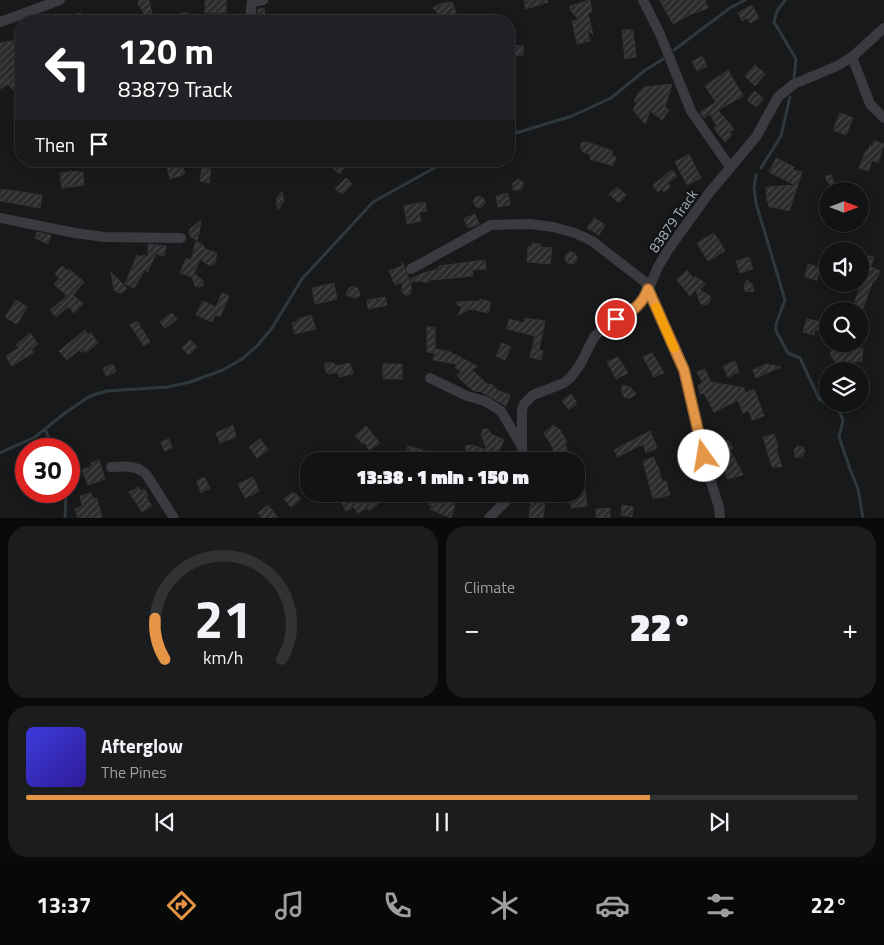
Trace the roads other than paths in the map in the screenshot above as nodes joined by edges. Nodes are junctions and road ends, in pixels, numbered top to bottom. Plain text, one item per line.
1 (60, 0) edge
2 (263, 0) edge
3 (644, 0) edge
4 (252, 1) edge
5 (19, 15) edge
6 (251, 15) edge
7 (15, 16) edge
8 (0, 22) edge
9 (884, 28) edge
10 (852, 57) junction
11 (884, 118) edge
12 (730, 167) junction
13 (0, 218) edge
14 (181, 238) dead end
15 (412, 269) dead end
16 (648, 289) junction
17 (430, 378) dead end
18 (522, 448) junction
19 (522, 452) edge
20 (111, 467) dead end
21 (505, 502) edge
22 (174, 518) edge
23 (489, 518) edge
24 (720, 518) edge

1 - 5 street
2 - 4 street
3 - 12 street
4 - 6 street
7 - 8 street
9 - 10 street, 83879 Track
10 - 11 street
10 - 12 street, 83879 Track
12 - 16 street, 83879 Track
13 - 14 street
15 - 16 street
16 - 18 street, 83879 Track
16 - 24 street
17 - 18 street
18 - 19 street, 83879 Track
20 - 22 street
21 - 23 street

